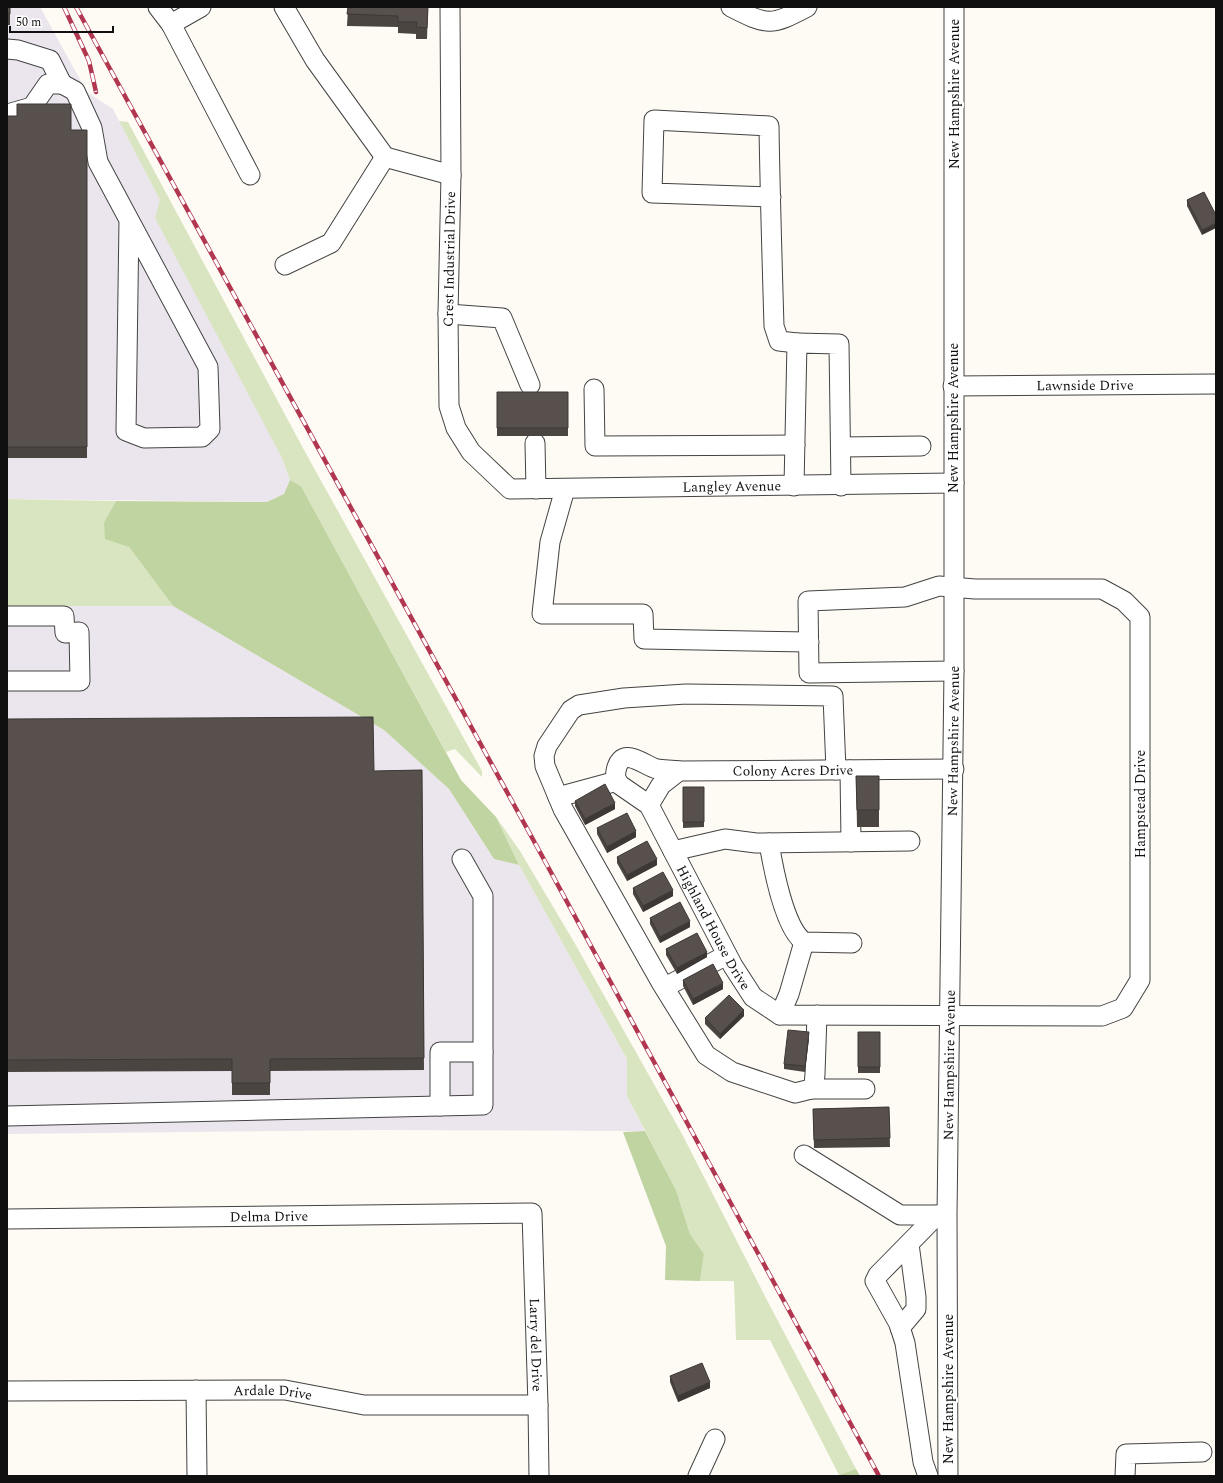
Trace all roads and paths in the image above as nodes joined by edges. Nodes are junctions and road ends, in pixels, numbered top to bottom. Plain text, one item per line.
1 (158, 7) edge
2 (201, 7) edge
3 (284, 7) edge
4 (450, 7) edge
5 (731, 7) edge
6 (807, 7) edge
7 (954, 7) edge
8 (171, 24) junction
9 (7, 50) edge
10 (62, 84) junction
11 (7, 119) edge
12 (385, 157) junction
13 (250, 174) dead end
14 (451, 175) junction
15 (771, 197) junction
16 (129, 220) junction
17 (285, 266) dead end
18 (448, 314) junction
19 (798, 343) junction
20 (1216, 384) edge
21 (530, 385) dead end
22 (953, 386) junction
23 (594, 389) dead end
24 (535, 443) dead end
25 (795, 445) junction
26 (921, 446) dead end
27 (841, 447) junction
28 (954, 483) junction
29 (794, 486) junction
30 (841, 486) junction
31 (565, 488) junction
32 (510, 489) joint
33 (536, 489) junction
34 (954, 588) junction
35 (7, 616) edge
36 (809, 642) junction
37 (954, 671) junction
38 (7, 681) edge
39 (954, 769) junction
40 (843, 770) junction
41 (679, 771) junction
42 (617, 781) junction
43 (558, 797) junction
44 (648, 804) junction
45 (910, 841) dead end
46 (851, 842) junction
47 (769, 843) junction
48 (673, 851) junction
49 (462, 858) dead end
50 (804, 942) junction
51 (852, 943) dead end
52 (728, 955) junction
53 (664, 987) junction
54 (950, 1014) junction
55 (780, 1015) junction
56 (817, 1015) junction
57 (483, 1052) junction
58 (811, 1089) junction
59 (865, 1089) dead end
60 (440, 1106) junction
61 (7, 1116) edge
62 (804, 1155) dead end
63 (532, 1214) joint
64 (942, 1215) junction
65 (7, 1219) edge
66 (909, 1244) junction
67 (900, 1328) junction
68 (196, 1390) junction
69 (7, 1391) edge
70 (538, 1405) junction
71 (715, 1439) dead end
72 (1202, 1452) dead end
73 (197, 1476) edge
74 (538, 1476) edge
75 (698, 1476) edge
76 (928, 1476) edge
77 (948, 1476) edge
78 (1125, 1476) edge

1 - 8 street
2 - 8 street
3 - 12 street
4 - 14 street, Crest Industrial Drive
5 - 6 street
7 - 22 street, New Hampshire Avenue
8 - 13 street
9 - 10 street
10 - 11 street
10 - 16 street
12 - 14 street
12 - 17 street
14 - 18 street, Crest Industrial Drive
15 - 15 street
15 - 19 street
16 - 16 street
18 - 21 street
18 - 32 street, Crest Industrial Drive
19 - 25 street
19 - 27 street
20 - 22 street, Lawnside Drive
22 - 28 street, New Hampshire Avenue
23 - 25 street
24 - 33 street
25 - 29 street
26 - 27 street
27 - 30 street
28 - 30 street, Langley Avenue
28 - 34 street, New Hampshire Avenue
29 - 30 street, Langley Avenue
29 - 31 street, Langley Avenue
31 - 33 street, Langley Avenue
31 - 36 street
32 - 33 street, Langley Avenue
34 - 36 street
34 - 37 street, New Hampshire Avenue
34 - 54 street, Hampstead Drive
35 - 38 street
36 - 37 street
37 - 39 street, New Hampshire Avenue
39 - 40 street, Colony Acres Drive
39 - 54 street, New Hampshire Avenue
40 - 41 street, Colony Acres Drive
40 - 43 street
40 - 46 street
41 - 42 street, Colony Acres Drive
41 - 44 street
42 - 43 street
42 - 44 street
43 - 53 street
44 - 48 street, Highland House Drive
45 - 46 street
46 - 47 street
47 - 48 street
47 - 50 street
48 - 52 street, Highland House Drive
49 - 57 street
50 - 51 street
50 - 55 street
52 - 53 street
52 - 55 street, Highland House Drive
53 - 58 street
54 - 56 street
54 - 64 street, New Hampshire Avenue
55 - 56 street
56 - 58 street
57 - 60 street
57 - 60 street
58 - 59 street
60 - 61 street
62 - 64 street
63 - 65 street, Delma Drive
63 - 70 street, Larry del Drive
64 - 66 street
64 - 77 street, New Hampshire Avenue
66 - 67 street
66 - 67 street
67 - 76 street
68 - 69 street, Ardale Drive
68 - 70 street, Ardale Drive
68 - 73 street
70 - 74 street, Larry del Drive
71 - 75 street
72 - 78 street

